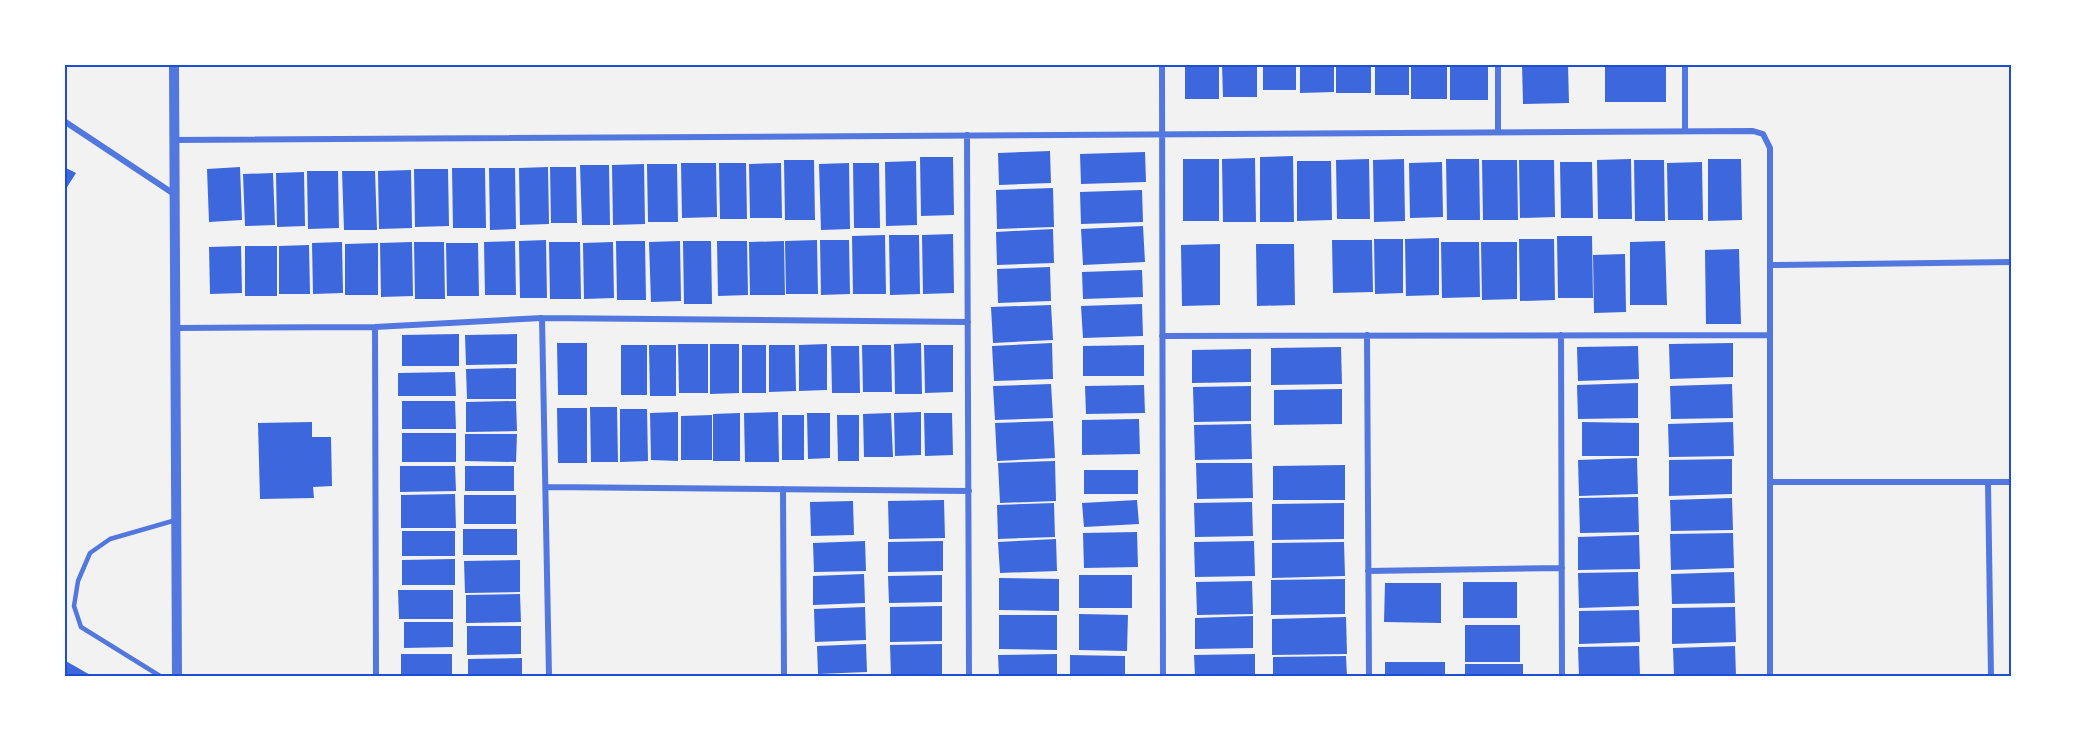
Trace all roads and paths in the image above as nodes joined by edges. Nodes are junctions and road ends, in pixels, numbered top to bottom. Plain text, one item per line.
1 (174, 64) edge
2 (1162, 64) edge
3 (1498, 64) edge
4 (1685, 64) edge
5 (64, 121) edge
6 (1685, 131) junction
7 (1498, 132) junction
8 (1162, 134) junction
9 (967, 135) junction
10 (174, 140) junction
11 (175, 195) junction
12 (2012, 262) edge
13 (1770, 265) junction
14 (542, 318) junction
15 (968, 322) junction
16 (375, 327) junction
17 (176, 328) junction
18 (1367, 335) junction
19 (1561, 335) junction
20 (1770, 335) junction
21 (1162, 336) junction
22 (1770, 482) junction
23 (2012, 482) edge
24 (1988, 483) junction
25 (546, 487) junction
26 (783, 489) junction
27 (969, 491) junction
28 (177, 520) junction
29 (1562, 568) junction
30 (1368, 571) junction
31 (160, 676) edge
32 (177, 676) edge
33 (376, 676) edge
34 (549, 676) edge
35 (784, 676) edge
36 (969, 676) edge
37 (1163, 676) edge
38 (1369, 676) edge
39 (1562, 676) edge
40 (1770, 676) edge
41 (1991, 676) edge

1 - 10 street
2 - 8 street
3 - 7 street
4 - 6 street
5 - 11 street
6 - 7 street
6 - 13 street
7 - 8 street
8 - 9 street
8 - 21 street
9 - 10 street
9 - 15 street
10 - 11 street
11 - 17 street
12 - 13 street
13 - 20 street
14 - 15 street
14 - 16 street
14 - 25 street
15 - 27 street
16 - 17 street
16 - 33 street
17 - 28 street
18 - 19 street
18 - 21 street
18 - 30 street
19 - 20 street
19 - 29 street
20 - 22 street
21 - 37 street
22 - 24 street
22 - 40 street
23 - 24 street
24 - 41 street
25 - 26 street
25 - 34 street
26 - 27 street
26 - 35 street
27 - 36 street
28 - 31 lane
28 - 32 street
29 - 30 street
29 - 39 street
30 - 38 street

